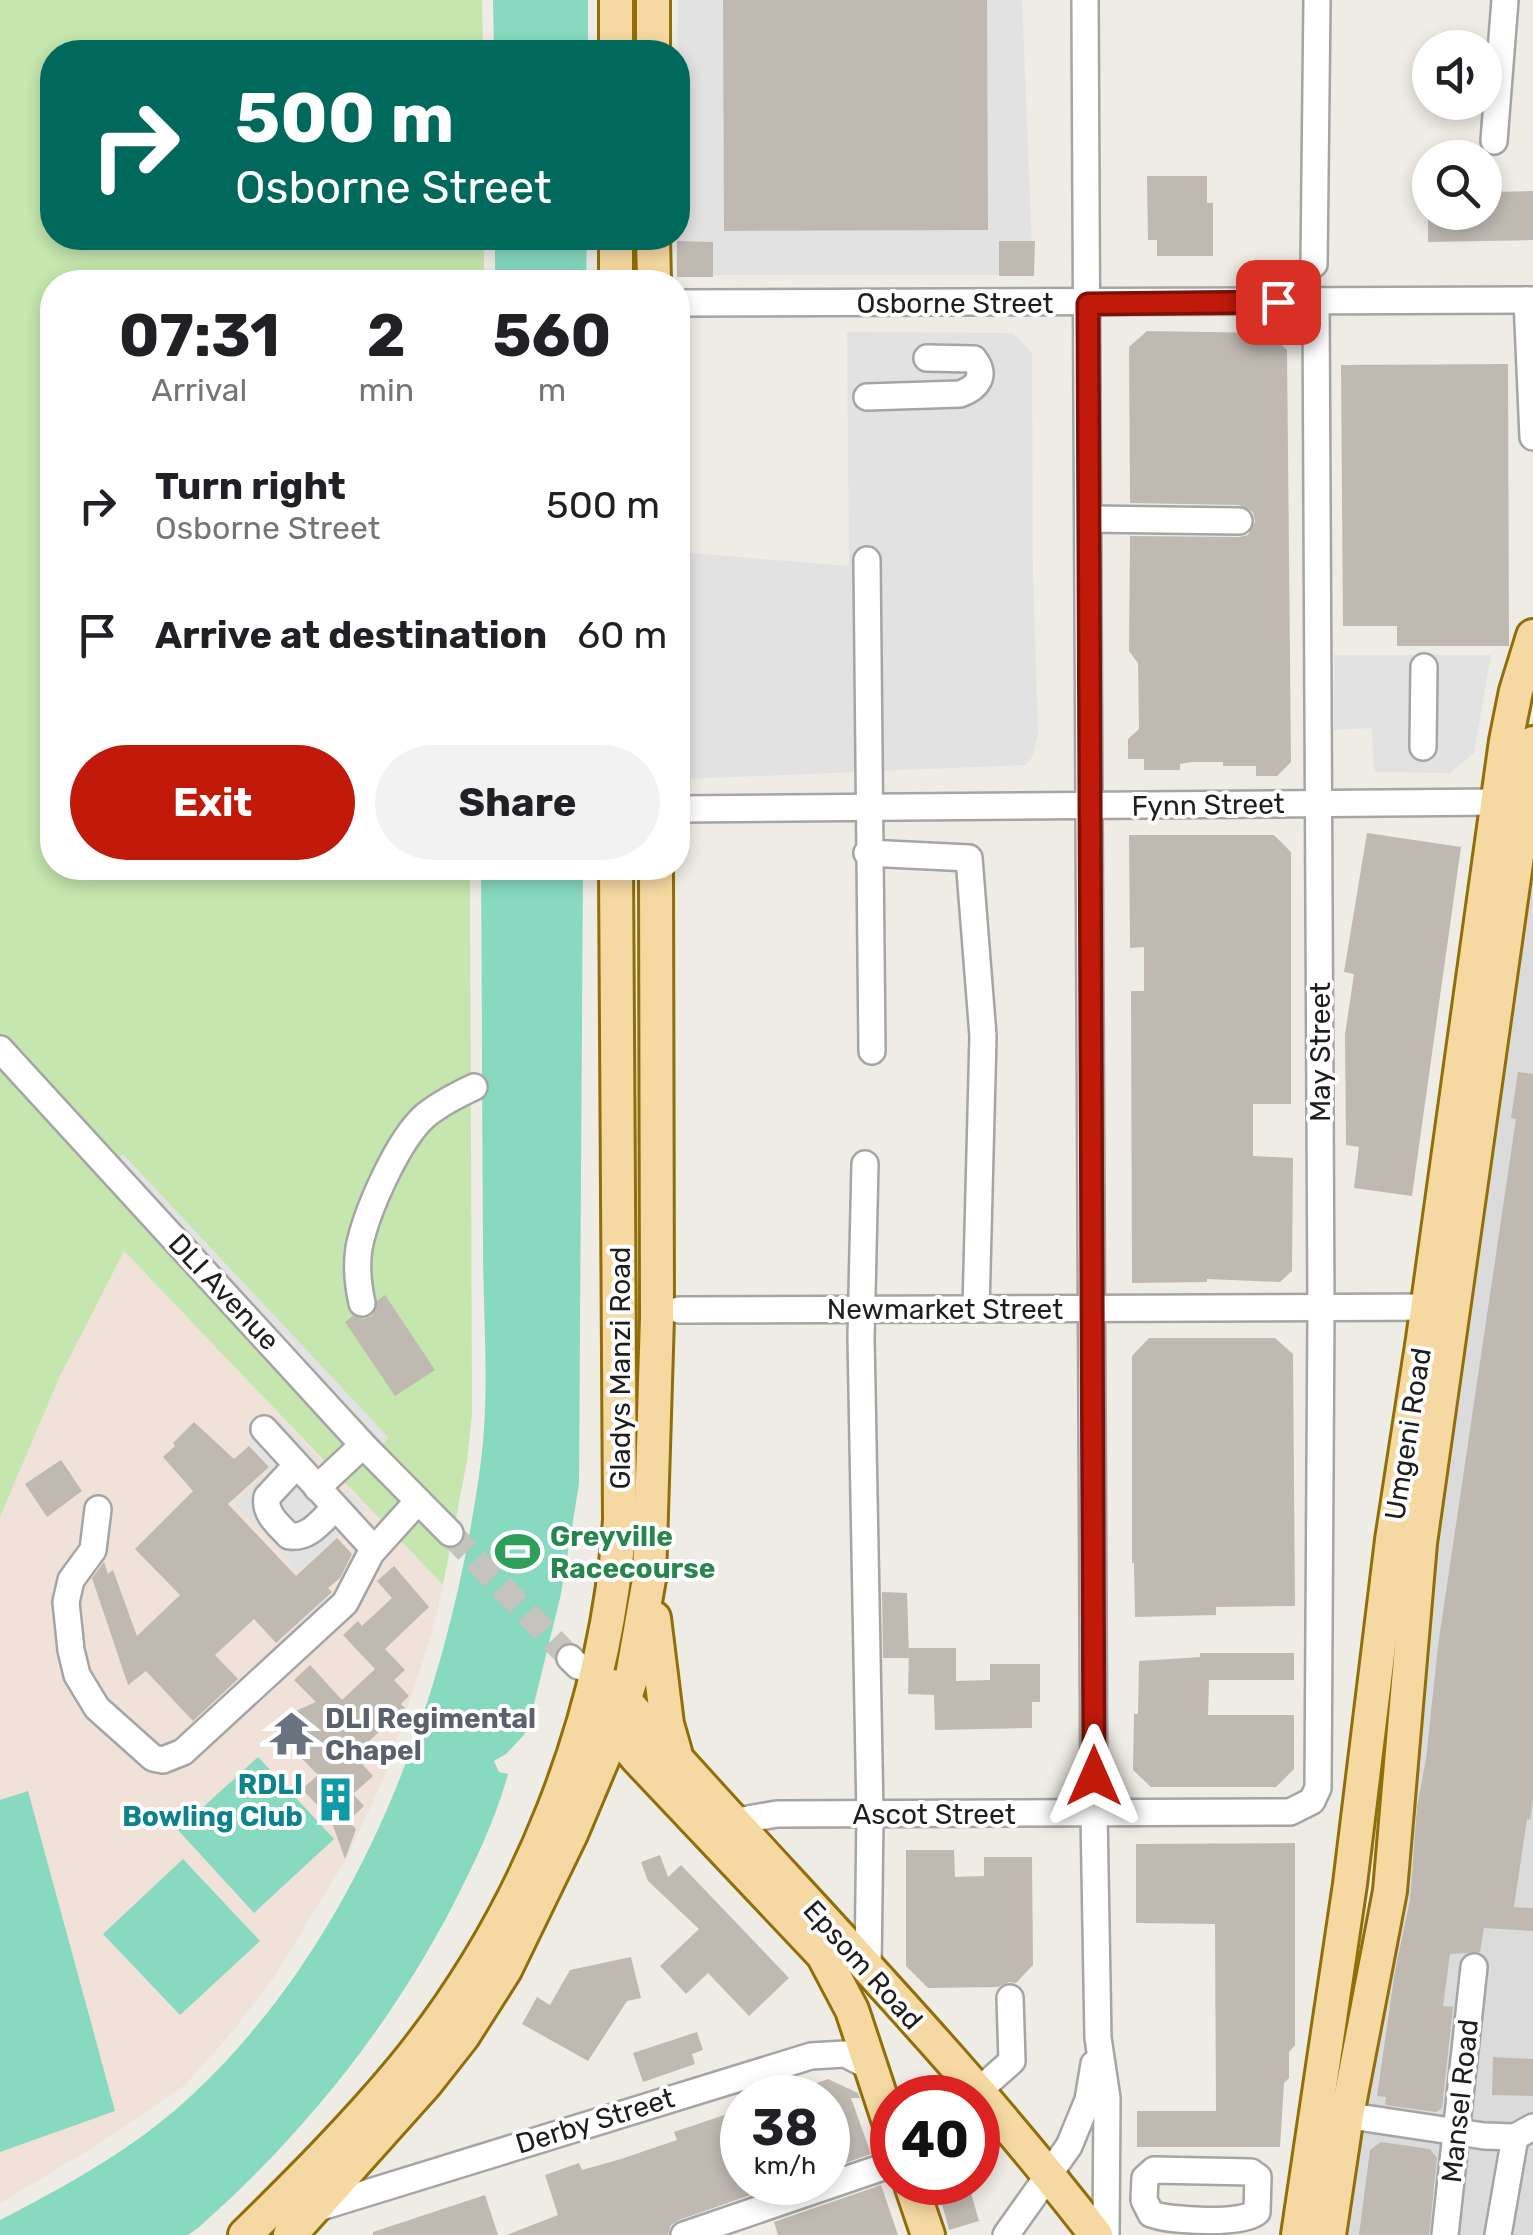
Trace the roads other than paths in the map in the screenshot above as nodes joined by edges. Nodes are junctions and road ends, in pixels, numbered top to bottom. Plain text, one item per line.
1 (616, 0) edge
2 (653, 0) edge
3 (1085, 0) edge
4 (1317, 0) edge
5 (1505, 0) edge
6 (616, 40) edge
7 (653, 40) edge
8 (1494, 140) edge
9 (1314, 264) dead end
10 (1530, 300) edge
11 (1316, 302) junction
12 (690, 304) edge
13 (1088, 304) junction
14 (927, 358) dead end
15 (867, 397) dead end
16 (1533, 437) edge
17 (1089, 519) junction
18 (1240, 521) dead end
19 (866, 560) dead end
20 (1533, 636) edge
21 (1424, 667) dead end
22 (1533, 743) edge
23 (1423, 747) dead end
24 (1319, 802) junction
25 (1499, 802) junction
26 (1091, 807) junction
27 (868, 808) junction
28 (690, 809) edge
29 (868, 853) junction
30 (1524, 868) edge
31 (616, 880) edge
32 (656, 880) edge
33 (0, 1049) edge
34 (872, 1050) dead end
35 (474, 1087) dead end
36 (865, 1164) dead end
37 (362, 1303) dead end
38 (976, 1308) junction
39 (1092, 1308) junction
40 (1439, 1308) junction
41 (864, 1309) junction
42 (1320, 1309) junction
43 (668, 1314) junction
44 (620, 1318) junction
45 (264, 1429) dead end
46 (363, 1445) junction
47 (296, 1466) junction
48 (317, 1488) junction
49 (418, 1500) junction
50 (335, 1508) junction
51 (98, 1510) dead end
52 (450, 1533) tunnel mouth
53 (1406, 1541) junction
54 (374, 1548) junction
55 (649, 1579) junction
56 (584, 1674) junction
57 (624, 1700) junction
58 (614, 1732) junction
59 (677, 1760) junction
60 (1312, 1801) joint
61 (870, 1814) junction
62 (1094, 1814) junction
63 (735, 1824) junction
64 (1350, 1884) junction
65 (1390, 1891) junction
66 (1474, 1967) dead end
67 (868, 1970) junction
68 (1010, 1998) dead end
69 (1098, 2038) junction
70 (872, 2068) junction
71 (874, 2075) edge
72 (960, 2075) edge
73 (996, 2075) edge
74 (1331, 2113) junction
75 (1000, 2120) edge
76 (1456, 2132) junction
77 (1523, 2142) edge
78 (870, 2172) edge
79 (1048, 2175) junction
80 (918, 2205) edge
81 (318, 2208) junction
82 (245, 2235) edge
83 (290, 2235) edge
84 (684, 2235) edge
85 (928, 2235) edge
86 (1006, 2235) edge
87 (1096, 2235) edge
88 (1106, 2235) edge
89 (1298, 2235) edge
90 (1329, 2235) edge
91 (1445, 2235) edge
92 (1498, 2235) edge

1 - 6 main road
2 - 7 main road
3 - 13 street
4 - 9 street
5 - 8 street
10 - 11 street, Osborne Street
10 - 16 street
11 - 13 street, Osborne Street
11 - 24 street, May Street
12 - 13 street, Osborne Street
13 - 17 street
14 - 15 street
17 - 18 street
17 - 26 street
19 - 27 street
20 - 25 main road, Umgeni Road
21 - 23 street
22 - 30 main road, Umgeni Road
24 - 25 street, Fynn Street
24 - 26 street, Fynn Street
24 - 42 street, May Street
25 - 40 main road, Umgeni Road
26 - 27 street, Fynn Street
26 - 39 street
27 - 28 street, Fynn Street
27 - 29 street
29 - 34 street
29 - 38 street
30 - 40 main road, Umgeni Road
31 - 44 main road, Gladys Manzi Road
32 - 43 main road, Gladys Manzi Road
33 - 46 street, DLI Avenue
35 - 37 street
36 - 41 street
38 - 39 street, Newmarket Street
38 - 41 street, Newmarket Street
39 - 42 street, Newmarket Street
39 - 62 street
40 - 42 street, Newmarket Street
40 - 53 main road, Umgeni Road
41 - 43 street, Newmarket Street
41 - 61 street
42 - 60 street, May Street
43 - 44 main road
43 - 55 main road, Gladys Manzi Road
44 - 56 main road, Gladys Manzi Road
45 - 47 street
46 - 48 street
46 - 49 street, DLI Avenue
47 - 48 street
47 - 50 street
48 - 50 street
49 - 52 street, DLI Avenue
49 - 54 street
50 - 54 street
51 - 54 street
53 - 64 main road, Umgeni Road
53 - 65 main road, Umgeni Road
55 - 57 main road, Gladys Manzi Road
55 - 59 main road
56 - 57 main road, Epsom Road
56 - 58 main road, Epsom Road
56 - 82 main road, Gladys Manzi Road
57 - 58 main road, Gladys Manzi Road
57 - 59 main road, Epsom Road
58 - 70 main road, Epsom Road
58 - 81 main road, Gladys Manzi Road
59 - 63 main road, Epsom Road
60 - 62 street, Ascot Street
61 - 62 street, Ascot Street
61 - 63 street, Ascot Street
61 - 67 street
62 - 69 street
63 - 67 main road, Epsom Road
64 - 65 main road
64 - 74 main road, Umgeni Road
65 - 74 main road, Umgeni Road
66 - 76 street, Mansel Road
67 - 72 main road, Epsom Road
68 - 73 street
69 - 79 street
69 - 88 street
70 - 71 main road, Epsom Road
70 - 81 street, Derby Street
74 - 76 street
74 - 89 main road, Umgeni Road
74 - 90 main road, Umgeni Road
75 - 79 main road, Epsom Road
76 - 77 street
76 - 91 street, Mansel Road
77 - 92 street
78 - 84 street
79 - 86 street
79 - 87 main road, Epsom Road
80 - 85 main road
81 - 83 main road, Gladys Manzi Road

